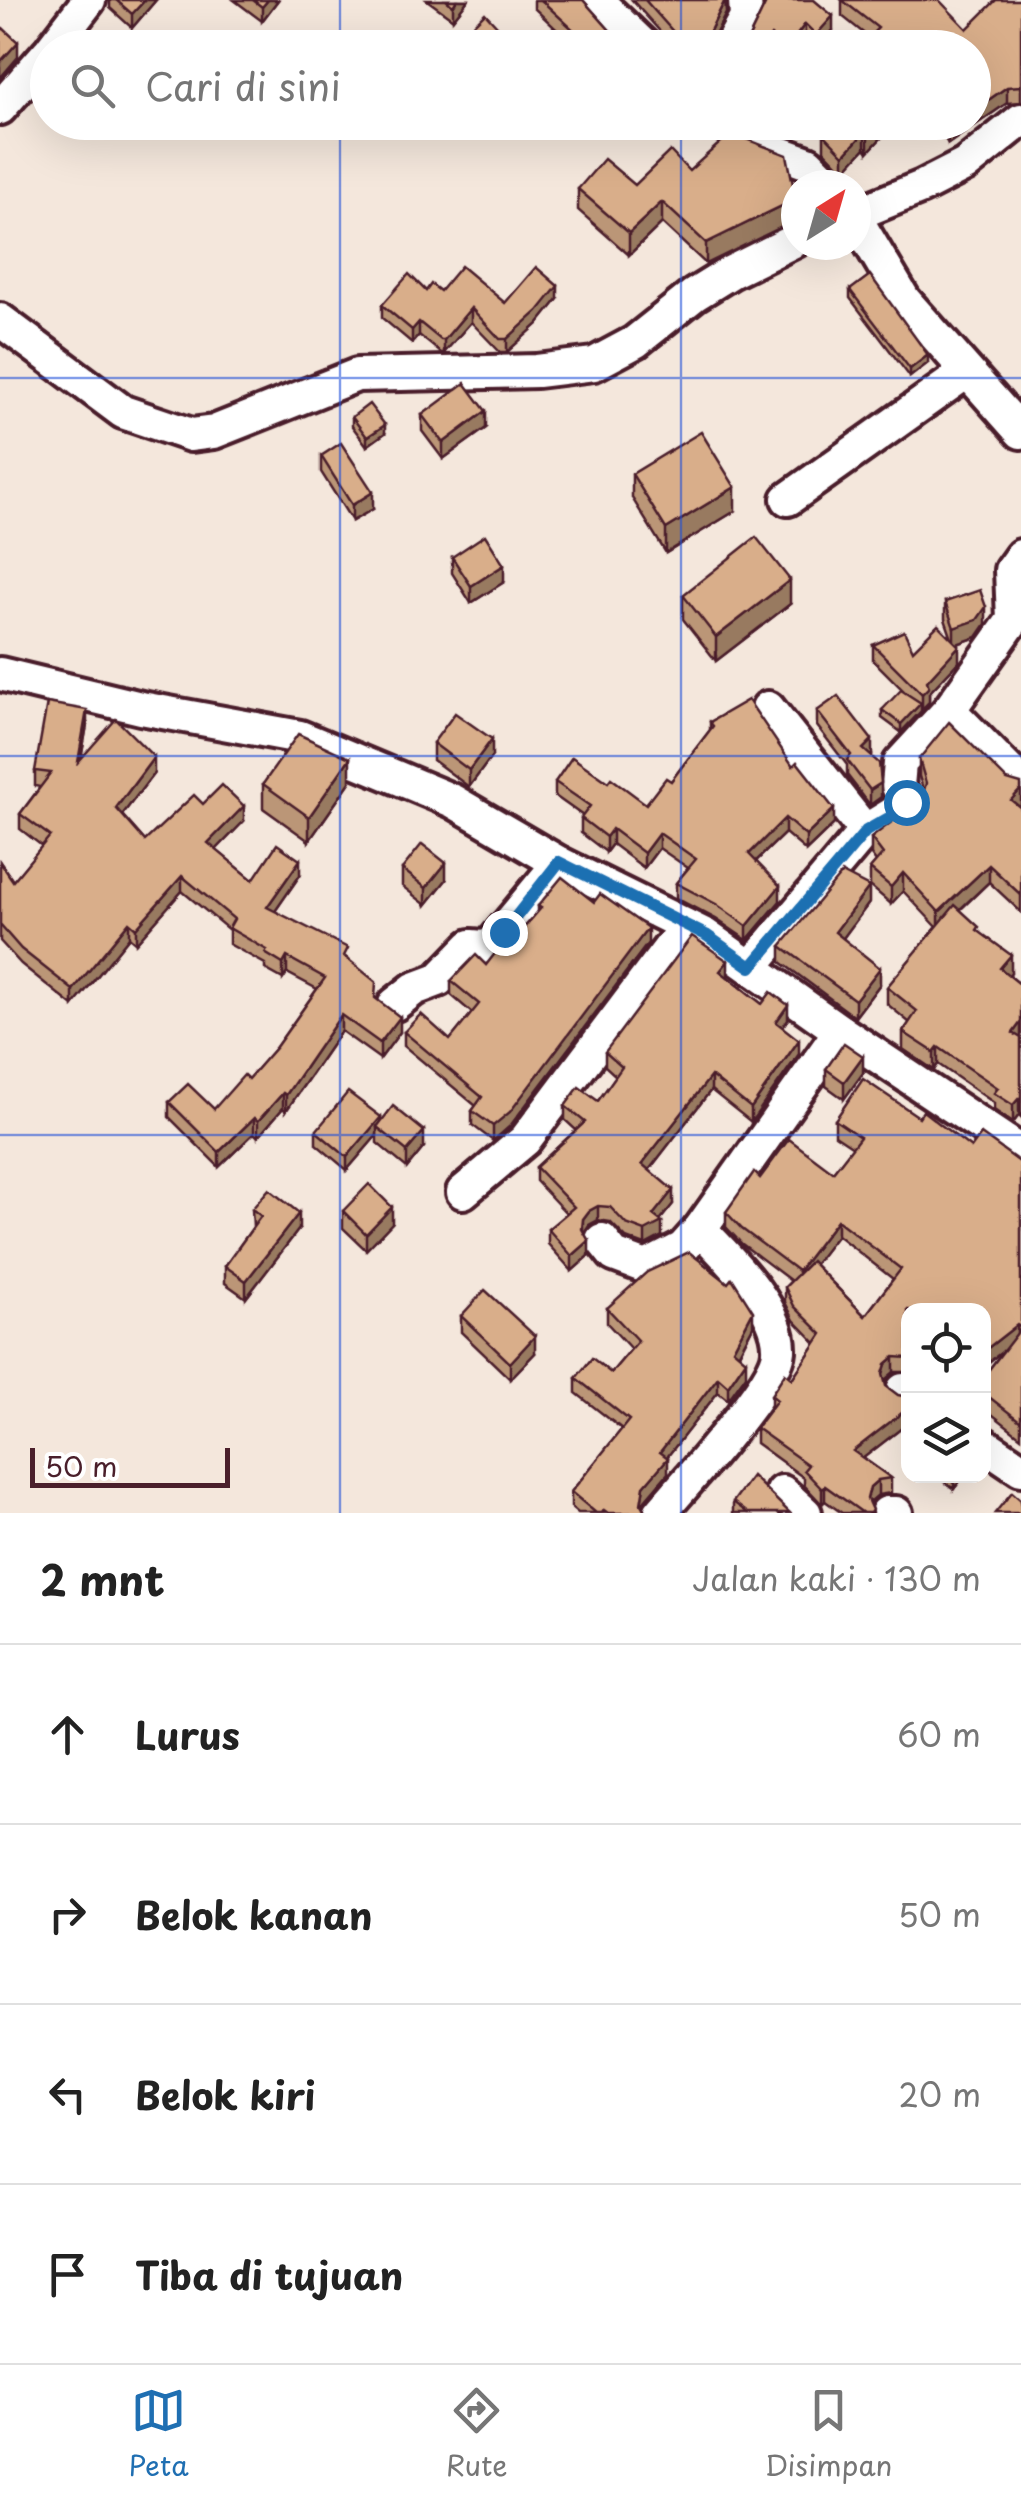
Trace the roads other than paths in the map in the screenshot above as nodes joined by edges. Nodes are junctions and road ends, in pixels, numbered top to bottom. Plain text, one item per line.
1 (89, 0) edge
2 (596, 0) edge
3 (746, 0) edge
4 (66, 30) edge
5 (627, 30) edge
6 (739, 30) edge
7 (30, 73) edge
8 (0, 108) edge
9 (1021, 120) edge
10 (745, 140) edge
11 (815, 170) edge
12 (871, 210) edge
13 (871, 243) edge
14 (781, 248) edge
15 (0, 320) edge
16 (965, 372) junction
17 (1021, 432) edge
18 (788, 499) dead end
19 (1021, 556) edge
20 (0, 674) edge
21 (768, 708) dead end
22 (949, 710) junction
23 (1021, 782) edge
24 (866, 831) junction
25 (559, 862) junction
26 (686, 926) junction
27 (751, 967) junction
28 (396, 1004) dead end
29 (840, 1031) junction
30 (1021, 1152) edge
31 (463, 1192) dead end
32 (700, 1229) junction
33 (602, 1240) dead end
34 (660, 1513) edge
35 (888, 1513) edge
36 (896, 1513) edge

1 - 4 street
2 - 5 street
3 - 6 street
7 - 8 street
9 - 12 street
10 - 11 street
13 - 16 street
14 - 15 street
16 - 17 street
16 - 18 street
19 - 22 street
20 - 25 street
21 - 24 street
22 - 23 street
22 - 24 street
24 - 27 street
25 - 26 street
25 - 28 street
26 - 27 street
26 - 31 street
27 - 29 street
29 - 30 street
29 - 32 street
32 - 33 street
32 - 34 street
35 - 36 street

